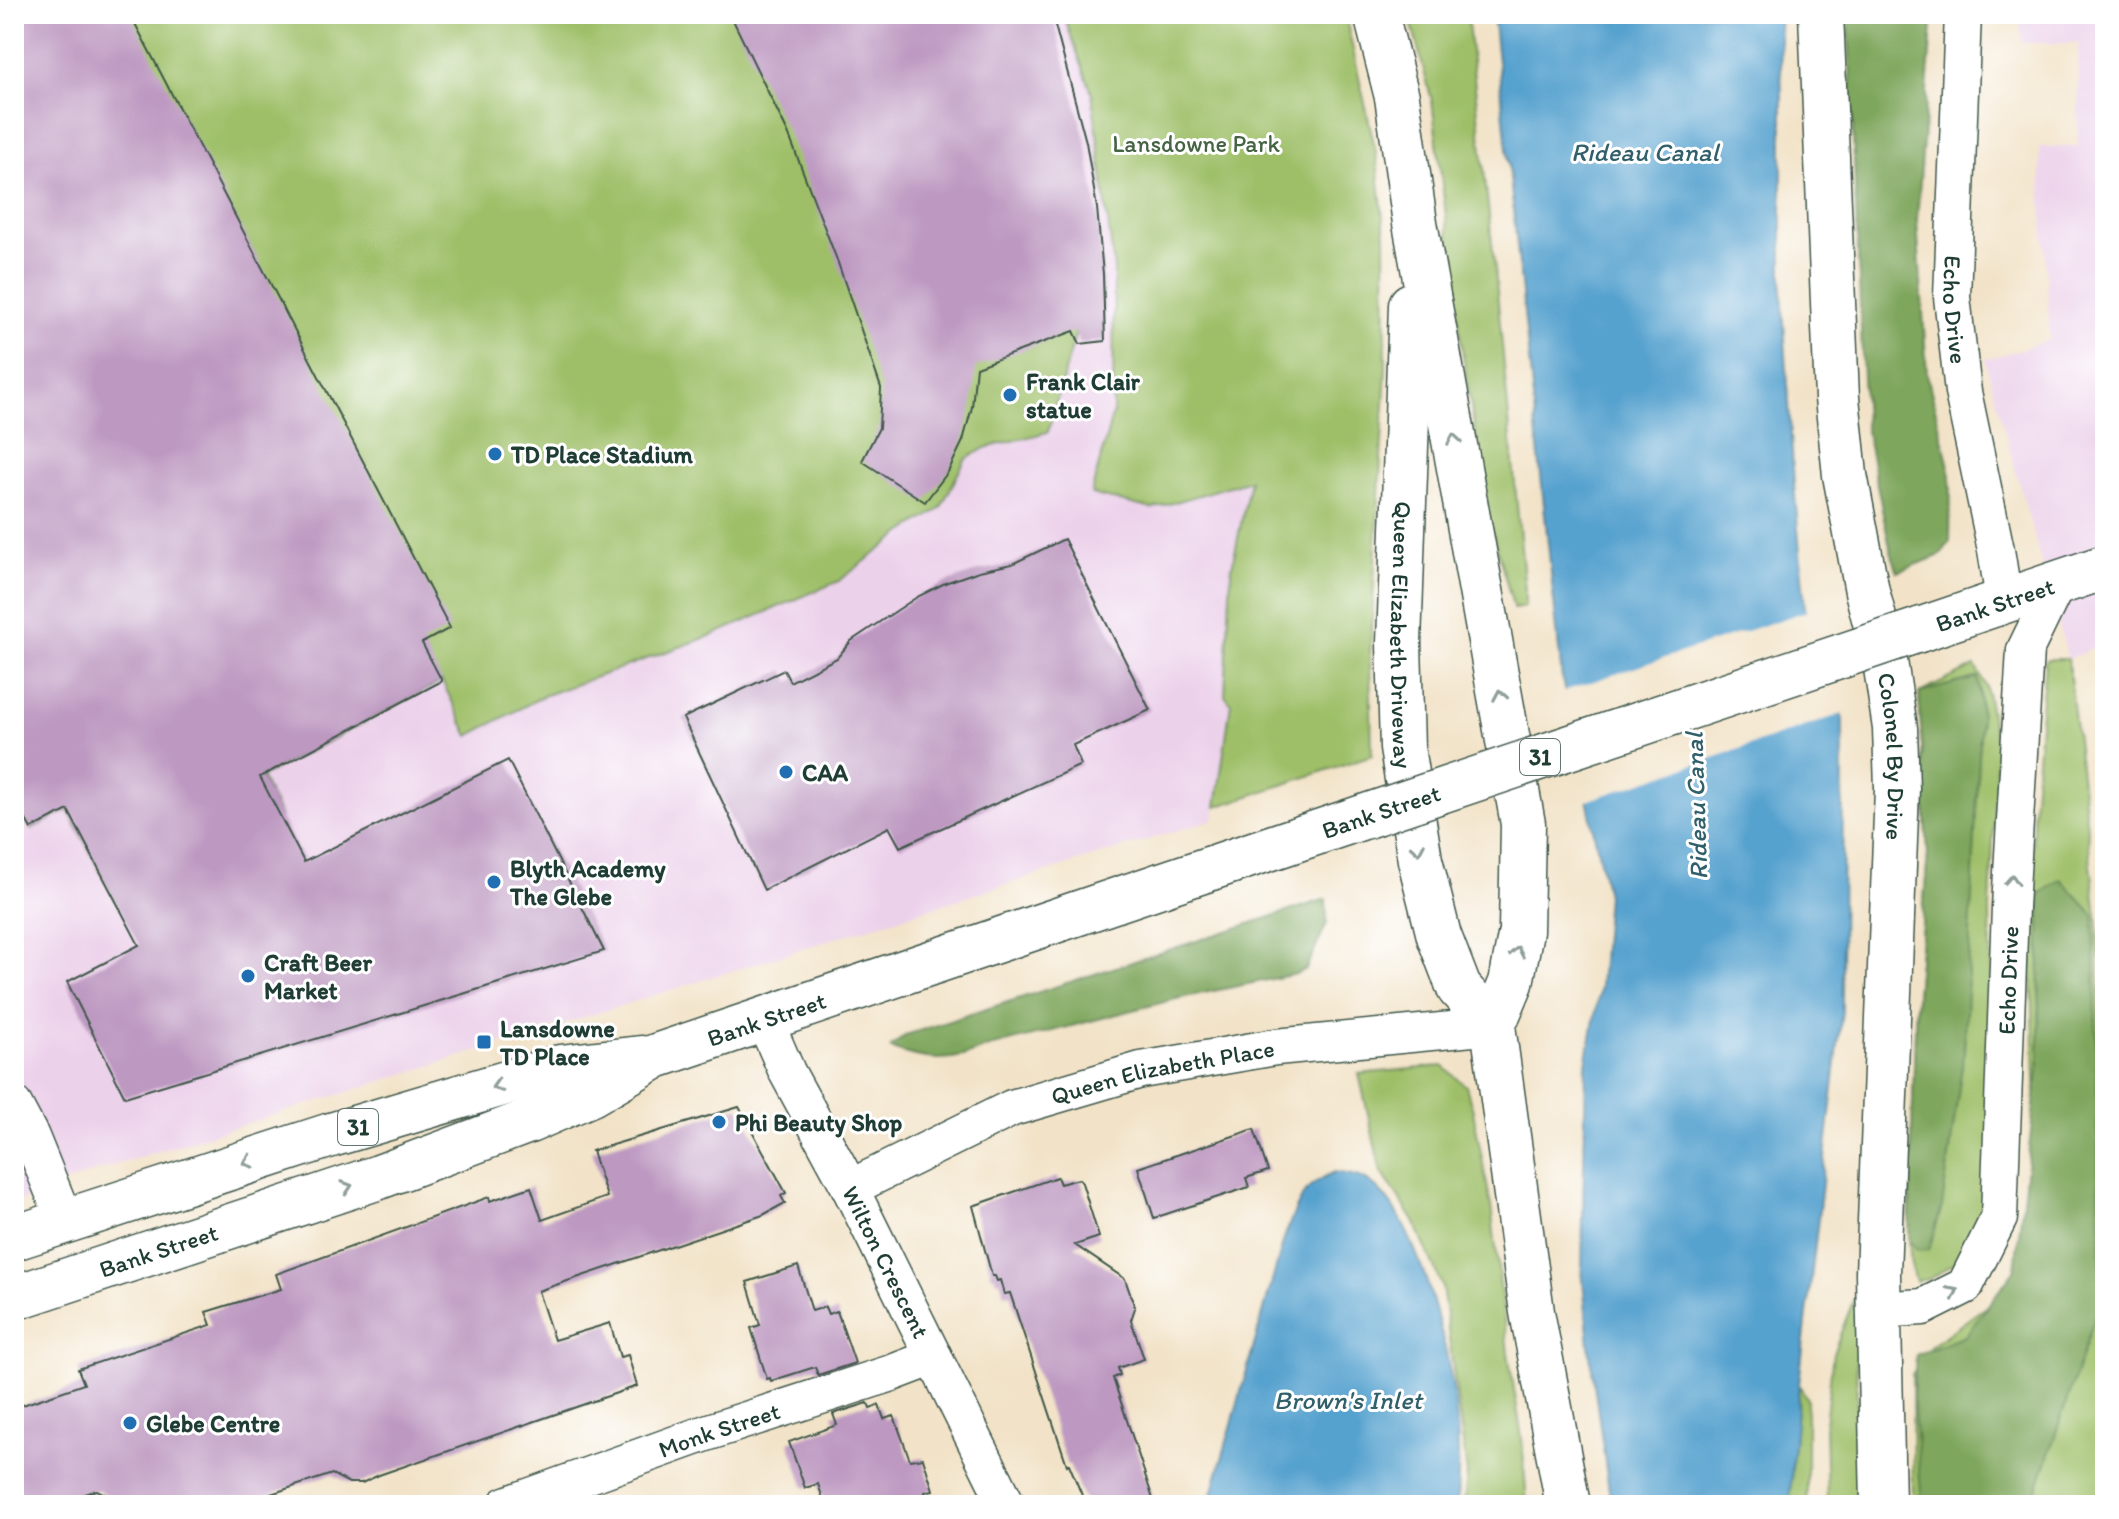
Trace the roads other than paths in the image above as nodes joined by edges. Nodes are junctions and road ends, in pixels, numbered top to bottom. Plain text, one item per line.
1 (1376, 14) edge
2 (1821, 14) edge
3 (1963, 14) edge
4 (1415, 223) junction
5 (2105, 567) edge
6 (2058, 582) junction
7 (2004, 600) junction
8 (764, 1019) junction
9 (1493, 1026) junction
10 (656, 1056) junction
11 (14, 1105) edge
12 (850, 1188) junction
13 (65, 1221) junction
14 (14, 1238) edge
15 (87, 1272) junction
16 (14, 1298) edge
17 (1878, 1310) junction
18 (1532, 1312) junction
19 (934, 1357) junction
20 (506, 1505) edge
21 (1007, 1505) edge
22 (1541, 1505) edge
23 (1568, 1505) edge
24 (1883, 1505) edge

1 - 4 main road, Queen Elizabeth Driveway
2 - 17 main road, Colonel By Drive
3 - 7 street, Echo Drive
9 -> 4 main road, Queen Elizabeth Driveway
4 -> 9 main road, Queen Elizabeth Driveway
5 - 6 main road, Bank Street / 31
6 - 7 main road, Bank Street / 31
17 -> 6 street, Echo Drive
7 - 8 main road, Bank Street / 31, bridge
8 - 10 main road, Bank Street / 31
8 - 12 street, Wilton Crescent
9 - 12 street, Queen Elizabeth Place
9 - 18 main road
10 -> 13 main road, Bank Street / 31
15 -> 10 main road, Bank Street / 31
11 - 13 street
12 - 19 street, Wilton Crescent
13 - 14 main road, Bank Street / 31
13 - 15 main road
15 - 16 main road, Bank Street / 31
17 - 24 main road, Colonel By Drive
18 - 22 main road
18 - 23 main road
19 - 20 street, Monk Street
19 - 21 street, Wilton Crescent

